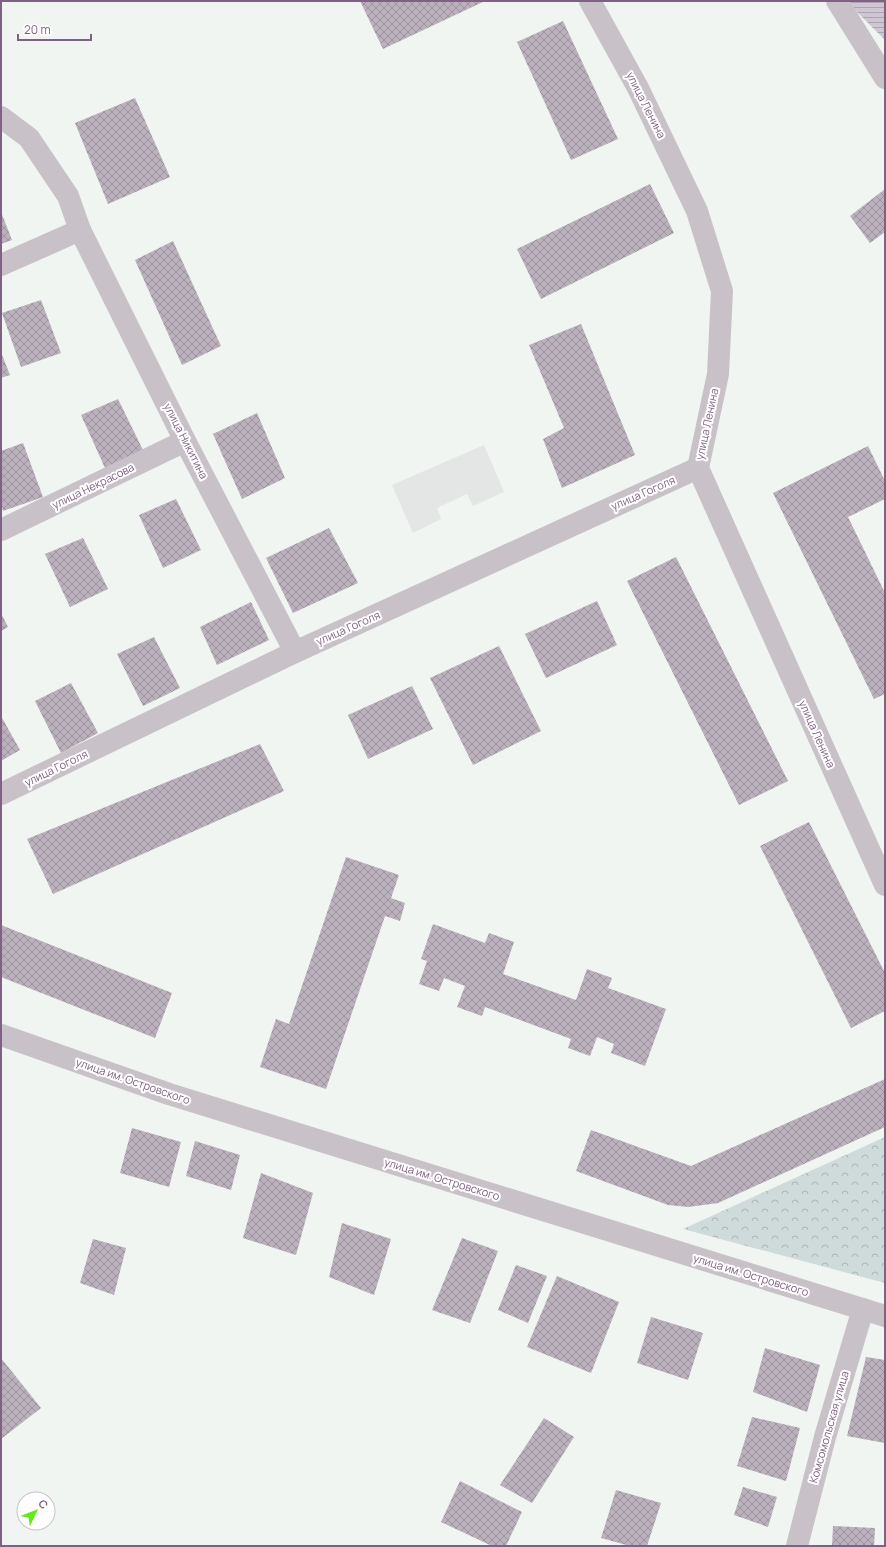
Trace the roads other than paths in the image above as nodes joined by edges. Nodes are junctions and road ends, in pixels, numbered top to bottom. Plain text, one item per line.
1 (590, 1) edge
2 (837, 1) edge
3 (885, 78) edge
4 (1, 117) edge
5 (80, 230) junction
6 (1, 265) edge
7 (186, 441) junction
8 (698, 468) junction
9 (1, 530) edge
10 (295, 652) junction
11 (1, 794) edge
12 (885, 885) edge
13 (1, 1035) edge
14 (863, 1310) junction
15 (885, 1316) edge
16 (797, 1546) edge

1 - 8 street, улица Ленина
2 - 3 street
4 - 5 street, улица Никитина
5 - 6 street
5 - 7 street, улица Никитина
7 - 9 street, улица Некрасова
7 - 10 street, улица Никитина
8 - 10 street, улица Гоголя
8 - 12 street, улица Ленина
10 - 11 street, улица Гоголя
13 - 14 street, улица им. Островского
14 - 15 street, улица им. Островского
14 - 16 street, Комсомольская улица

